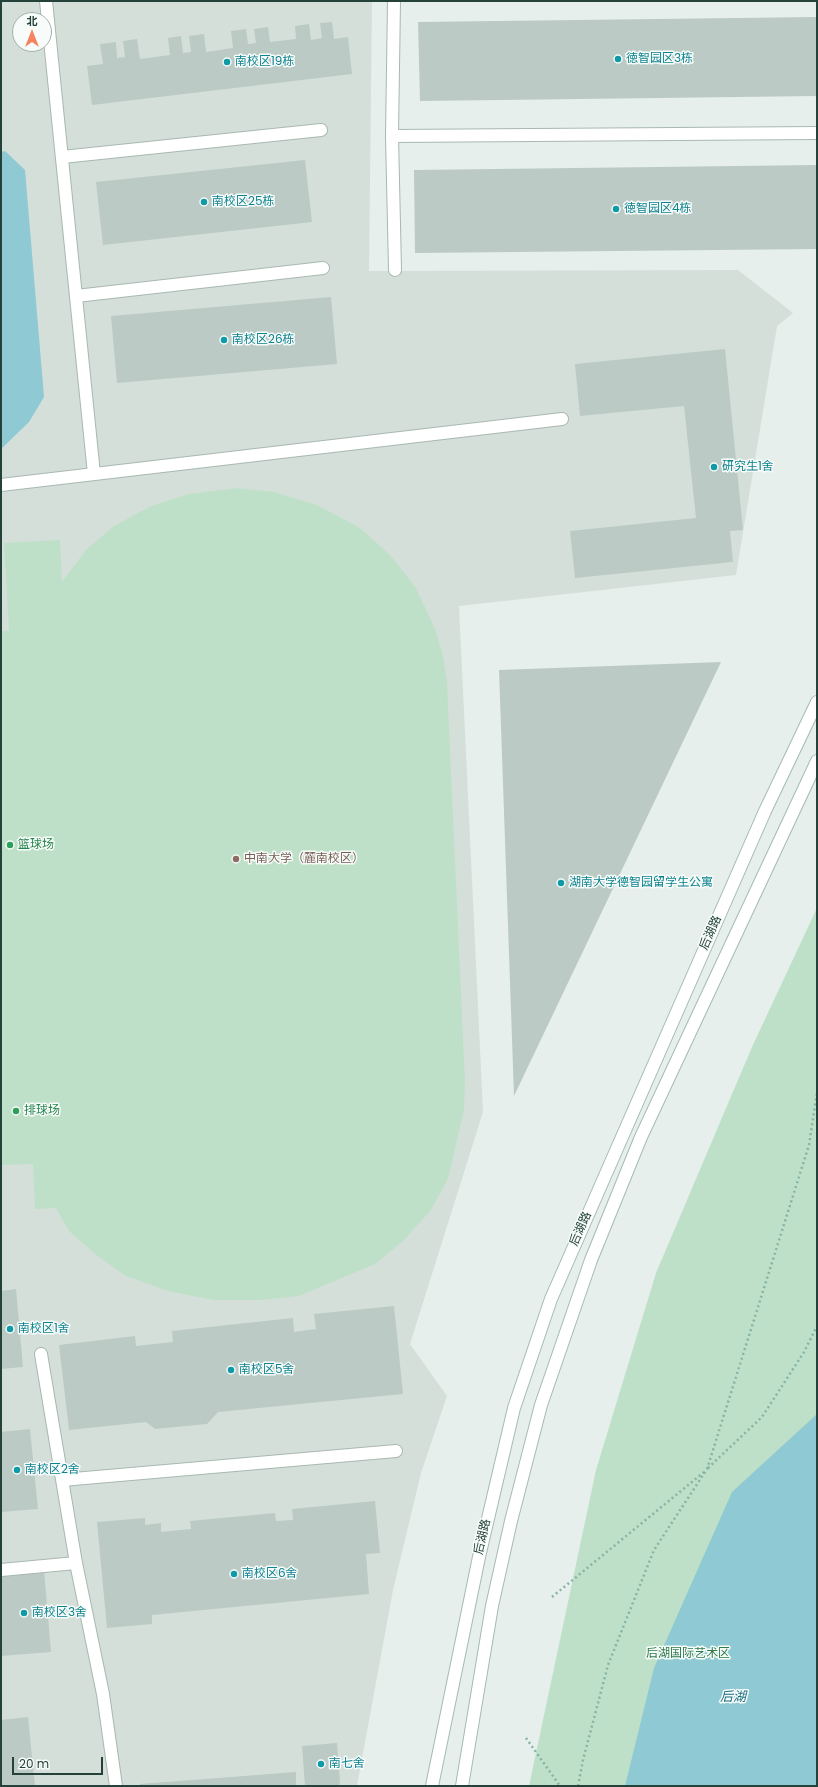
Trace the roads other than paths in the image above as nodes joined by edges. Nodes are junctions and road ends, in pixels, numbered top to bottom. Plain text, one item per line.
1 (47, 1) edge
2 (394, 1) edge
3 (321, 130) dead end
4 (817, 133) edge
5 (392, 136) junction
6 (62, 158) junction
7 (323, 268) dead end
8 (395, 270) dead end
9 (76, 296) junction
10 (562, 419) dead end
11 (94, 474) junction
12 (1, 485) edge
13 (817, 702) edge
14 (817, 761) edge
15 (41, 1354) dead end
16 (396, 1451) dead end
17 (62, 1480) junction
18 (76, 1563) junction
19 (1, 1570) edge
20 (116, 1786) edge
21 (432, 1786) edge
22 (462, 1786) edge

1 - 6 main road
2 - 5 main road
3 - 6 main road
4 - 5 main road
5 - 8 main road
6 - 9 main road
7 - 9 main road
9 - 11 main road
10 - 11 main road
11 - 12 main road
13 - 21 main road, 后湖路
14 - 22 main road, 后湖路
15 - 17 main road
16 - 17 main road
17 - 18 main road
18 - 19 main road
18 - 20 main road

